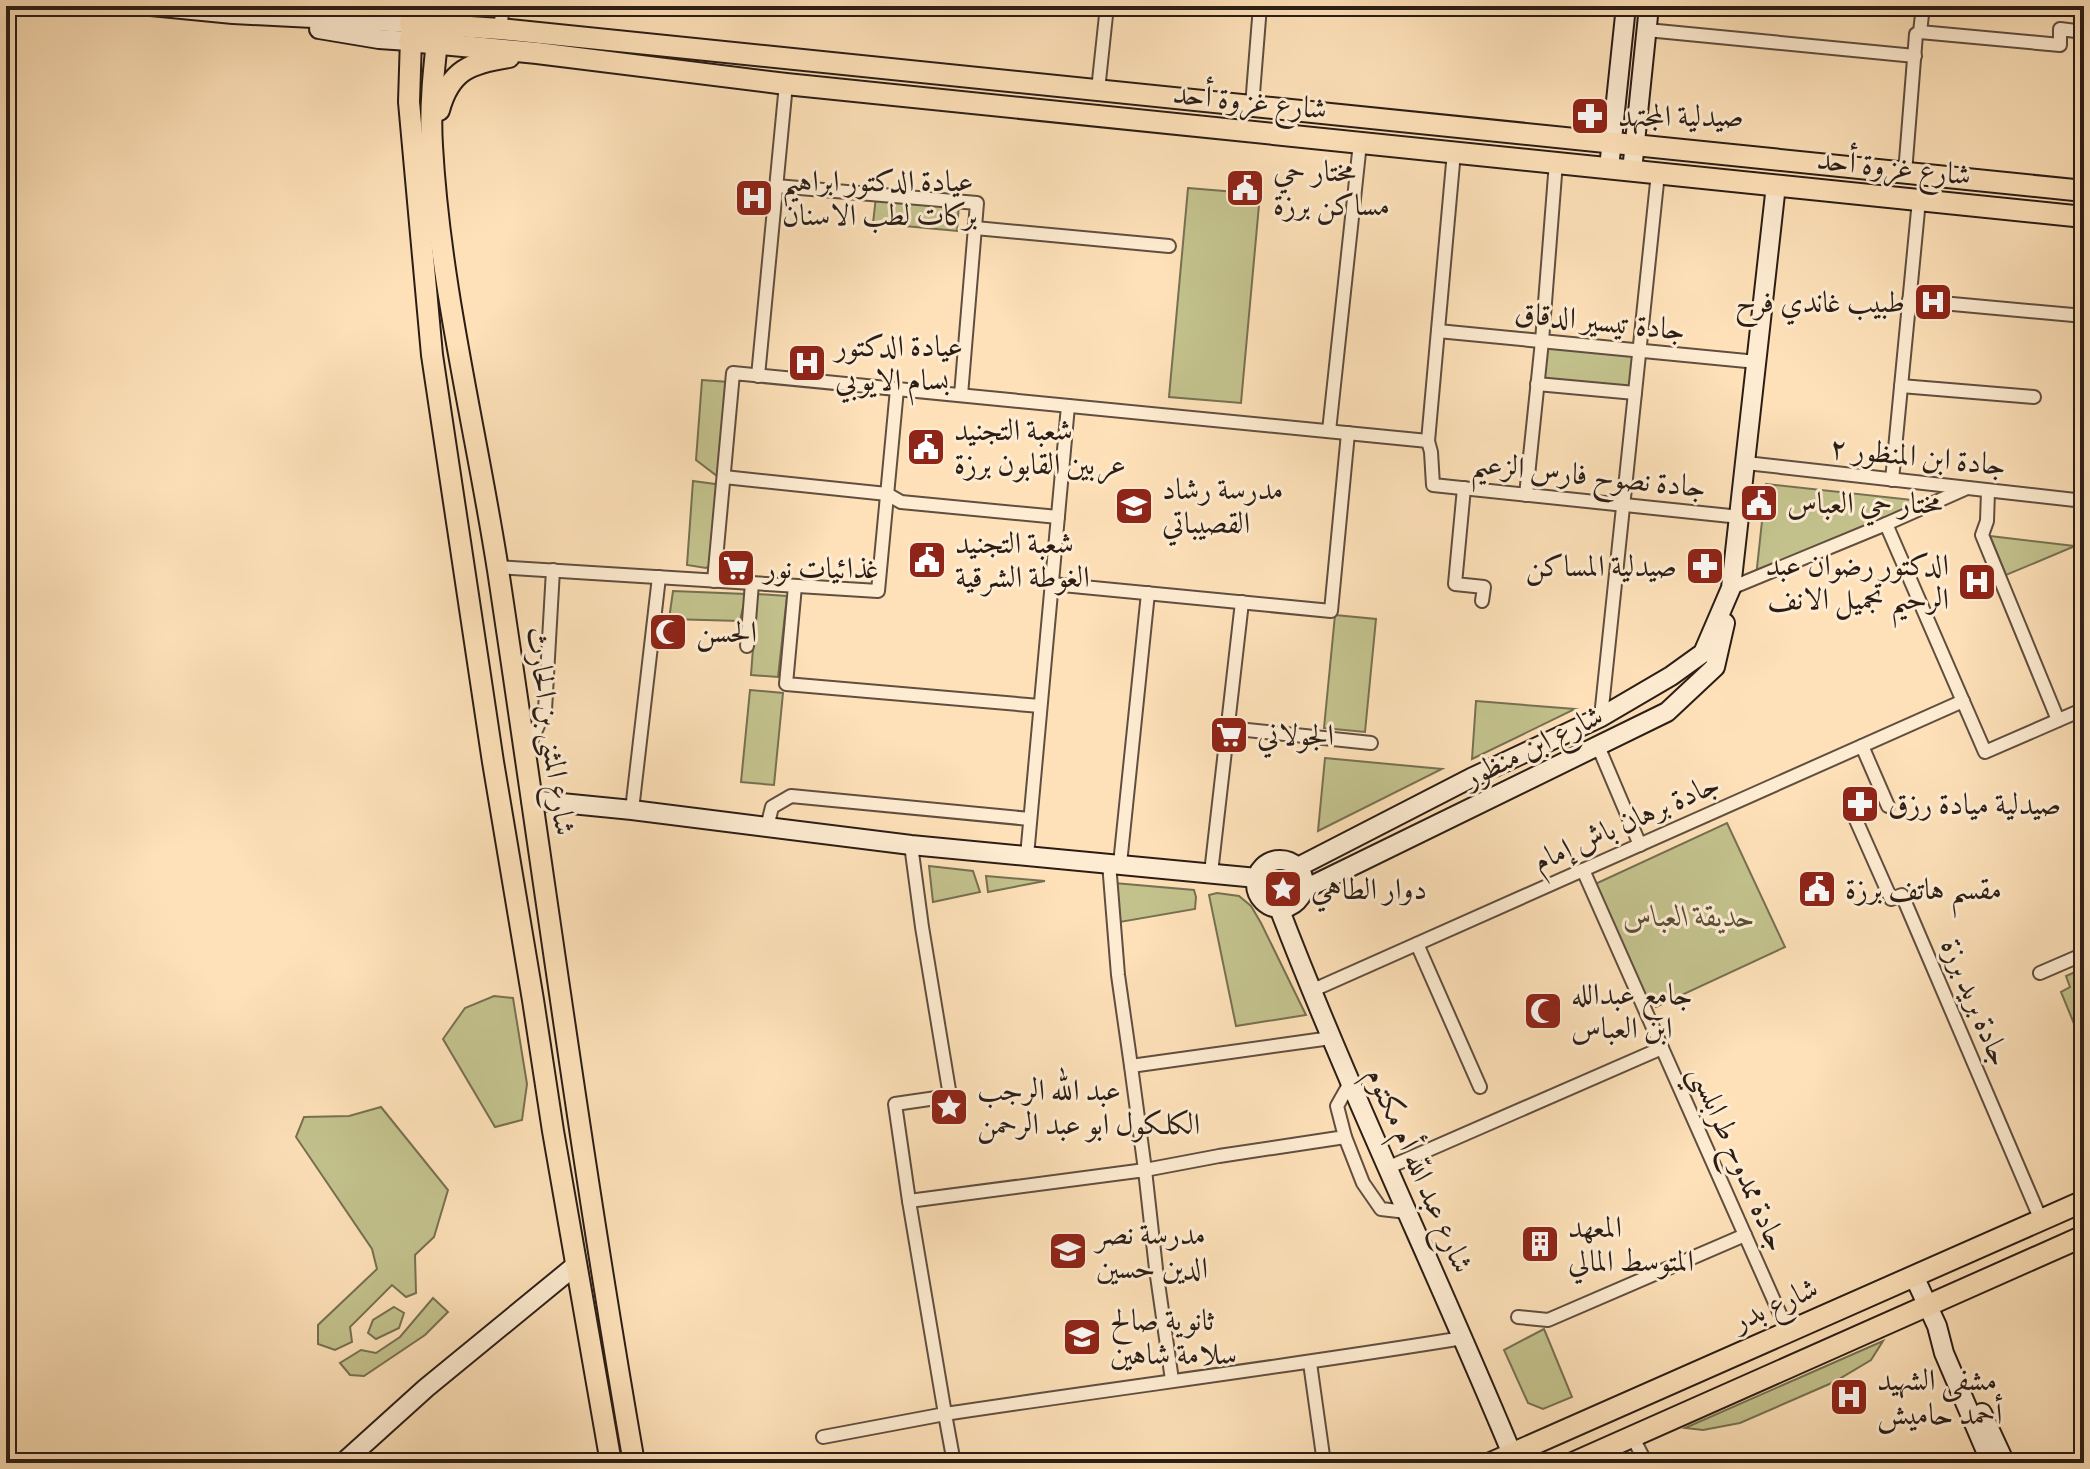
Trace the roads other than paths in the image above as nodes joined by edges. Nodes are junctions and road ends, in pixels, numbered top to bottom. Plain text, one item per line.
1 (151, 6) edge
2 (503, 6) edge
3 (1107, 6) edge
4 (1260, 6) edge
5 (1593, 6) edge
6 (1649, 6) edge
7 (1923, 6) edge
8 (1626, 7) edge
9 (410, 23) edge
10 (439, 25) edge
11 (500, 29) junction
12 (1647, 30) junction
13 (1920, 32) junction
14 (2084, 32) edge
15 (537, 53) junction
16 (1915, 56) junction
17 (786, 84) junction
18 (1098, 90) junction
19 (1252, 106) junction
20 (1611, 142) junction
21 (432, 143) junction
22 (1360, 143) junction
23 (1635, 145) junction
24 (1454, 152) junction
25 (1556, 162) junction
26 (1609, 168) junction
27 (1632, 171) junction
28 (1658, 173) junction
29 (1905, 173) junction
30 (1776, 185) junction
31 (776, 186) junction
32 (2084, 191) edge
33 (1919, 200) junction
34 (2084, 217) edge
35 (975, 228) junction
36 (1169, 246) dead end
37 (1909, 300) junction
38 (2084, 316) edge
39 (1438, 331) junction
40 (1542, 341) junction
41 (1640, 351) junction
42 (1757, 362) junction
43 (758, 376) junction
44 (1537, 384) junction
45 (1901, 386) junction
46 (897, 389) junction
47 (1635, 393) junction
48 (961, 395) junction
49 (2034, 397) dead end
50 (1068, 406) junction
51 (1329, 431) junction
52 (1348, 433) junction
53 (1428, 441) junction
54 (1746, 463) junction
55 (724, 477) junction
56 (1892, 480) junction
57 (1464, 488) junction
58 (1967, 488) junction
59 (1988, 491) junction
60 (887, 494) junction
61 (1526, 495) junction
62 (2084, 501) edge
63 (1623, 505) junction
64 (1058, 517) junction
65 (1740, 517) junction
66 (1886, 524) junction
67 (497, 567) junction
68 (553, 570) junction
69 (659, 577) junction
70 (714, 581) junction
71 (752, 583) junction
72 (1052, 584) junction
73 (795, 586) junction
74 (1148, 593) junction
75 (1728, 594) junction
76 (1482, 601) dead end
77 (1242, 602) junction
78 (747, 646) dead end
79 (1963, 701) junction
80 (1040, 706) junction
81 (2084, 709) edge
82 (1601, 717) junction
83 (2058, 720) junction
84 (1228, 728) junction
85 (1371, 743) dead end
86 (1598, 746) junction
87 (1862, 746) junction
88 (524, 757) junction
89 (531, 800) junction
90 (1888, 806) dead end
91 (632, 810) junction
92 (1030, 819) junction
93 (1856, 820) dead end
94 (767, 827) junction
95 (911, 845) junction
96 (1640, 845) junction
97 (1027, 856) junction
98 (1114, 864) junction
99 (1298, 867) junction
100 (1583, 870) junction
101 (1211, 873) junction
102 (1257, 878) junction
103 (1303, 890) junction
104 (1279, 908) junction
105 (1417, 944) junction
106 (2084, 954) edge
107 (2040, 973) dead end
108 (1311, 991) junction
109 (1331, 1038) junction
110 (1662, 1048) junction
111 (1131, 1066) junction
112 (1350, 1083) junction
113 (1480, 1087) dead end
114 (1345, 1137) junction
115 (1387, 1168) junction
116 (1145, 1170) junction
117 (909, 1201) junction
118 (2084, 1201) edge
119 (1407, 1212) junction
120 (2041, 1220) junction
121 (1745, 1235) junction
122 (2084, 1236) edge
123 (576, 1265) junction
124 (1914, 1276) junction
125 (1928, 1305) junction
126 (1518, 1317) dead end
127 (1937, 1326) junction
128 (1788, 1332) junction
129 (1463, 1338) junction
130 (1310, 1363) junction
131 (1172, 1380) junction
132 (945, 1414) junction
133 (1632, 1436) junction
134 (823, 1437) dead end
135 (1512, 1454) junction
136 (343, 1463) edge
137 (611, 1463) edge
138 (634, 1463) edge
139 (954, 1463) edge
140 (1324, 1463) edge
141 (1491, 1463) edge
142 (1573, 1463) edge
143 (1646, 1463) edge
144 (1991, 1463) edge
145 (2005, 1463) edge

1 - 9 main road
2 - 11 street
3 - 18 street
4 - 19 street
5 - 8 street
6 - 12 main road
7 - 13 street
8 - 20 main road
9 - 10 main road, شارع غزوة أحد
9 - 123 main road, شارع المثنى بن الحارث
10 - 11 main road, شارع غزوة أحد
10 - 15 main road, شارع غزوة أحد
10 - 21 main road, شارع المثنى بن الحارث
11 - 18 main road, شارع غزوة أحد
12 - 16 street
12 - 23 main road
13 - 14 street
13 - 16 street
15 - 17 main road, شارع غزوة أحد
15 - 21 main road
16 - 29 street
17 - 22 main road, شارع غزوة أحد
17 - 31 street
18 - 19 main road, شارع غزوة أحد
19 - 20 main road, شارع غزوة أحد
20 - 23 main road, شارع غزوة أحد
20 - 26 main road
21 - 67 main road, شارع المثنى بن الحارث
22 - 24 main road, شارع غزوة أحد
22 - 51 street
23 - 27 main road
23 - 29 main road, شارع غزوة أحد
24 - 25 main road, شارع غزوة أحد
24 - 39 street
25 - 26 main road, شارع غزوة أحد
25 - 40 street
26 - 27 main road, شارع غزوة أحد
27 - 28 main road, شارع غزوة أحد
28 - 30 main road, شارع غزوة أحد
28 - 41 street
29 - 32 main road, شارع غزوة أحد
30 - 33 main road, شارع غزوة أحد
30 - 42 main road, شارع ابن منظور
31 - 35 street
31 - 43 street
33 - 34 main road, شارع غزوة أحد
33 - 37 street
35 - 36 street
35 - 48 street
37 - 38 street
37 - 45 street
39 - 40 street, جادة تيسير الدقاق
39 - 53 street
40 - 41 street, جادة تيسير الدقاق
40 - 44 street
41 - 42 street, جادة تيسير الدقاق
41 - 47 street
42 - 54 main road, شارع ابن منظور
43 - 46 street
43 - 55 street
44 - 47 street
44 - 61 street
45 - 49 street
45 - 56 street
46 - 48 street
46 - 60 street
47 - 63 street
48 - 50 street
50 - 51 street
50 - 64 street
51 - 52 street
52 - 53 street
52 - 77 street
53 - 57 street, جادة نصوح فارس الزعيم
54 - 56 street, جادة ابن المنظور ٢
54 - 65 main road, شارع ابن منظور
55 - 60 street
55 - 70 street
56 - 58 street, جادة ابن المنظور ٢
57 - 61 street, جادة نصوح فارس الزعيم
57 - 76 street
58 - 59 street, جادة ابن المنظور ٢
58 - 66 street
59 - 62 street, جادة ابن المنظور ٢
59 - 83 street
60 - 64 street
60 - 73 street
61 - 63 street, جادة نصوح فارس الزعيم
63 - 65 street, جادة نصوح فارس الزعيم
63 - 82 street
64 - 72 street
65 - 75 main road, شارع ابن منظور
66 - 75 street
66 - 79 street
67 - 68 street
67 - 88 main road, شارع المثنى بن الحارث
68 - 69 street
68 - 88 street
69 - 70 street
69 - 91 street
70 - 71 street
71 - 73 street
71 - 78 street
72 - 74 street
72 - 80 street
73 - 80 street
74 - 77 street
74 - 98 street
75 - 82 main road, شارع ابن منظور
75 - 86 main road, شارع ابن منظور
77 - 84 street
79 - 83 street
79 - 87 street, جادة برهان باش إمام
80 - 92 street
81 - 83 street
82 - 99 main road, شارع ابن منظور
84 - 85 street
84 - 101 street
86 - 96 street
86 - 103 main road, شارع ابن منظور
87 - 90 street
87 - 96 street, جادة برهان باش إمام
88 - 89 main road, شارع المثنى بن الحارث
89 - 91 main road
89 - 138 main road, شارع المثنى بن الحارث
91 - 94 main road
92 - 94 street
92 - 97 street
93 - 120 street, جادة بريد برزة
94 - 95 main road
95 - 97 main road
95 - 117 street
96 - 100 street, جادة برهان باش إمام
97 - 98 main road
98 - 101 main road
98 - 111 street
99 - 102 main road
99 - 103 main road
100 - 105 street, جادة برهان باش إمام
100 - 110 street, جادة ممدوح طرابلسي
101 - 102 main road
102 - 104 main road
103 - 104 main road
104 - 108 main road, شارع عبد اللّه أم مكتوم
105 - 108 street, جادة برهان باش إمام
105 - 113 street
106 - 107 street
108 - 109 main road, شارع عبد اللّه أم مكتوم
109 - 111 street
109 - 112 main road, شارع عبد اللّه أم مكتوم
110 - 115 street
110 - 121 street, جادة ممدوح طرابلسي
111 - 116 street
112 - 114 street
112 - 115 main road, شارع عبد اللّه أم مكتوم
114 - 116 street
114 - 119 street
115 - 119 main road, شارع عبد اللّه أم مكتوم
116 - 117 street
116 - 131 street
117 - 132 street
118 - 120 main road, شارع بدر
119 - 129 main road, شارع عبد اللّه أم مكتوم
120 - 124 main road, شارع بدر
121 - 126 street
121 - 128 street, جادة ممدوح طرابلسي
122 - 125 main road, شارع بدر
123 - 136 main road
123 - 137 main road, شارع المثنى بن الحارث
124 - 125 main road
124 - 128 main road, شارع بدر
125 - 127 main road
125 - 133 main road, شارع بدر
127 - 144 main road
127 - 145 main road
128 - 135 main road, شارع بدر
129 - 130 street
129 - 135 main road, شارع عبد اللّه أم مكتوم
130 - 131 street
130 - 140 street
131 - 132 street
132 - 134 street
132 - 139 street
133 - 142 main road, شارع بدر
133 - 143 street
135 - 141 main road, شارع بدر

